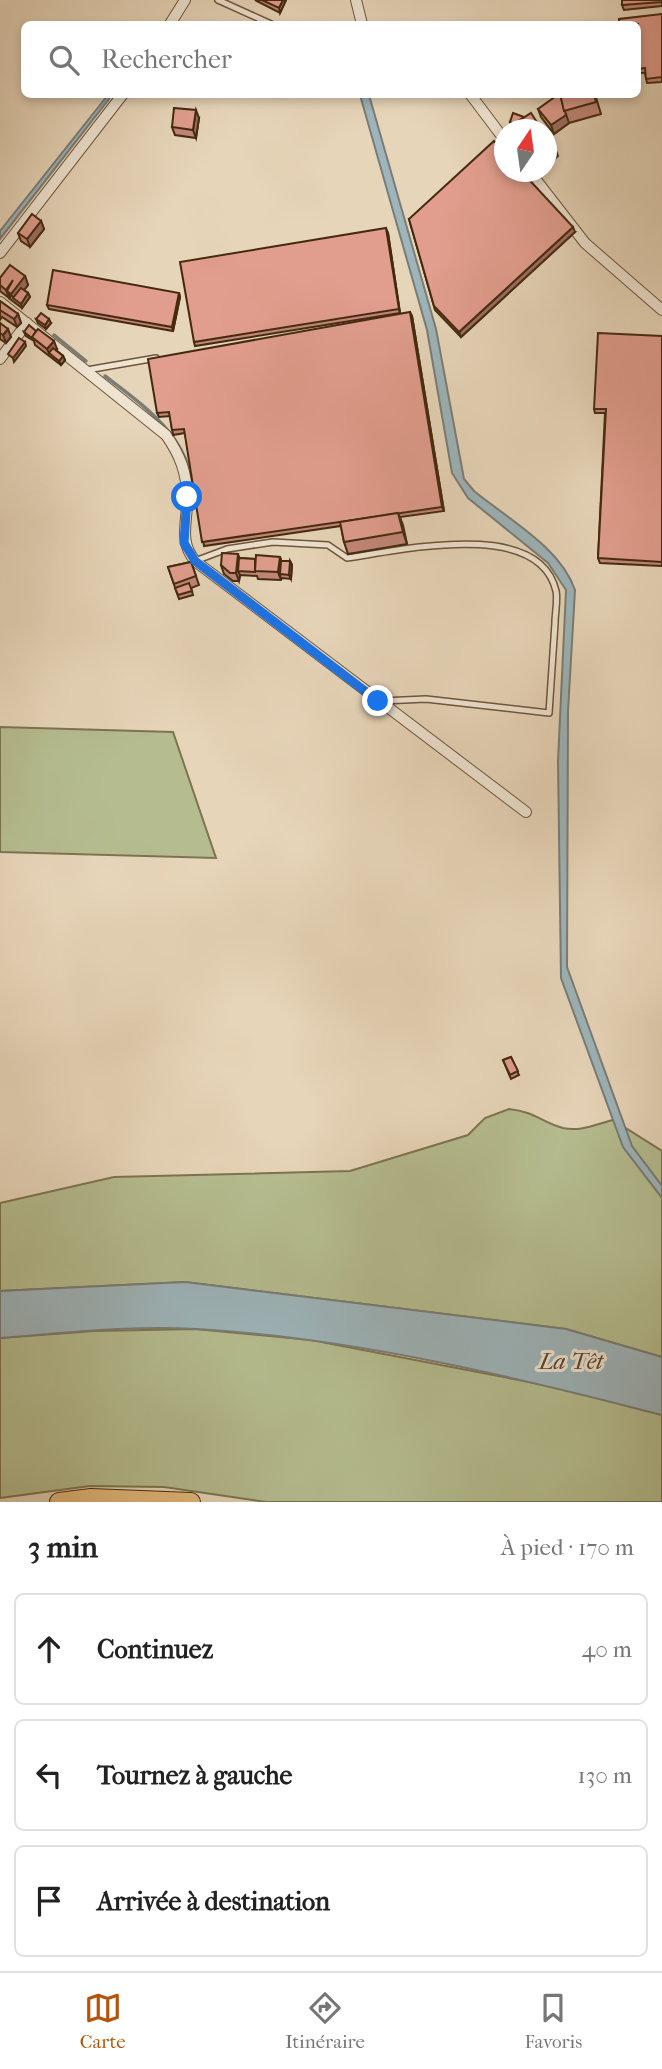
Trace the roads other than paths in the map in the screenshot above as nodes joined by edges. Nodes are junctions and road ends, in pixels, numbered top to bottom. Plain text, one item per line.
1 (185, 0) edge
2 (218, 0) edge
3 (356, 0) edge
4 (172, 21) edge
5 (264, 21) edge
6 (361, 21) edge
7 (119, 98) edge
8 (473, 98) edge
9 (494, 125) edge
10 (538, 182) edge
11 (0, 253) edge
12 (0, 302) edge
13 (662, 310) edge
14 (27, 323) junction
15 (168, 356) edge
16 (0, 359) edge
17 (87, 370) junction
18 (195, 561) junction
19 (378, 701) junction
20 (526, 812) dead end
21 (59, 1502) edge
22 (191, 1502) edge

1 - 4 street
2 - 5 lane
3 - 6 street
7 - 11 street
8 - 9 street
10 - 13 street
12 - 14 street
14 - 16 street
14 - 17 street
15 - 17 lane
17 - 18 street
18 - 19 street
18 - 19 lane
19 - 20 street
21 - 22 highway

